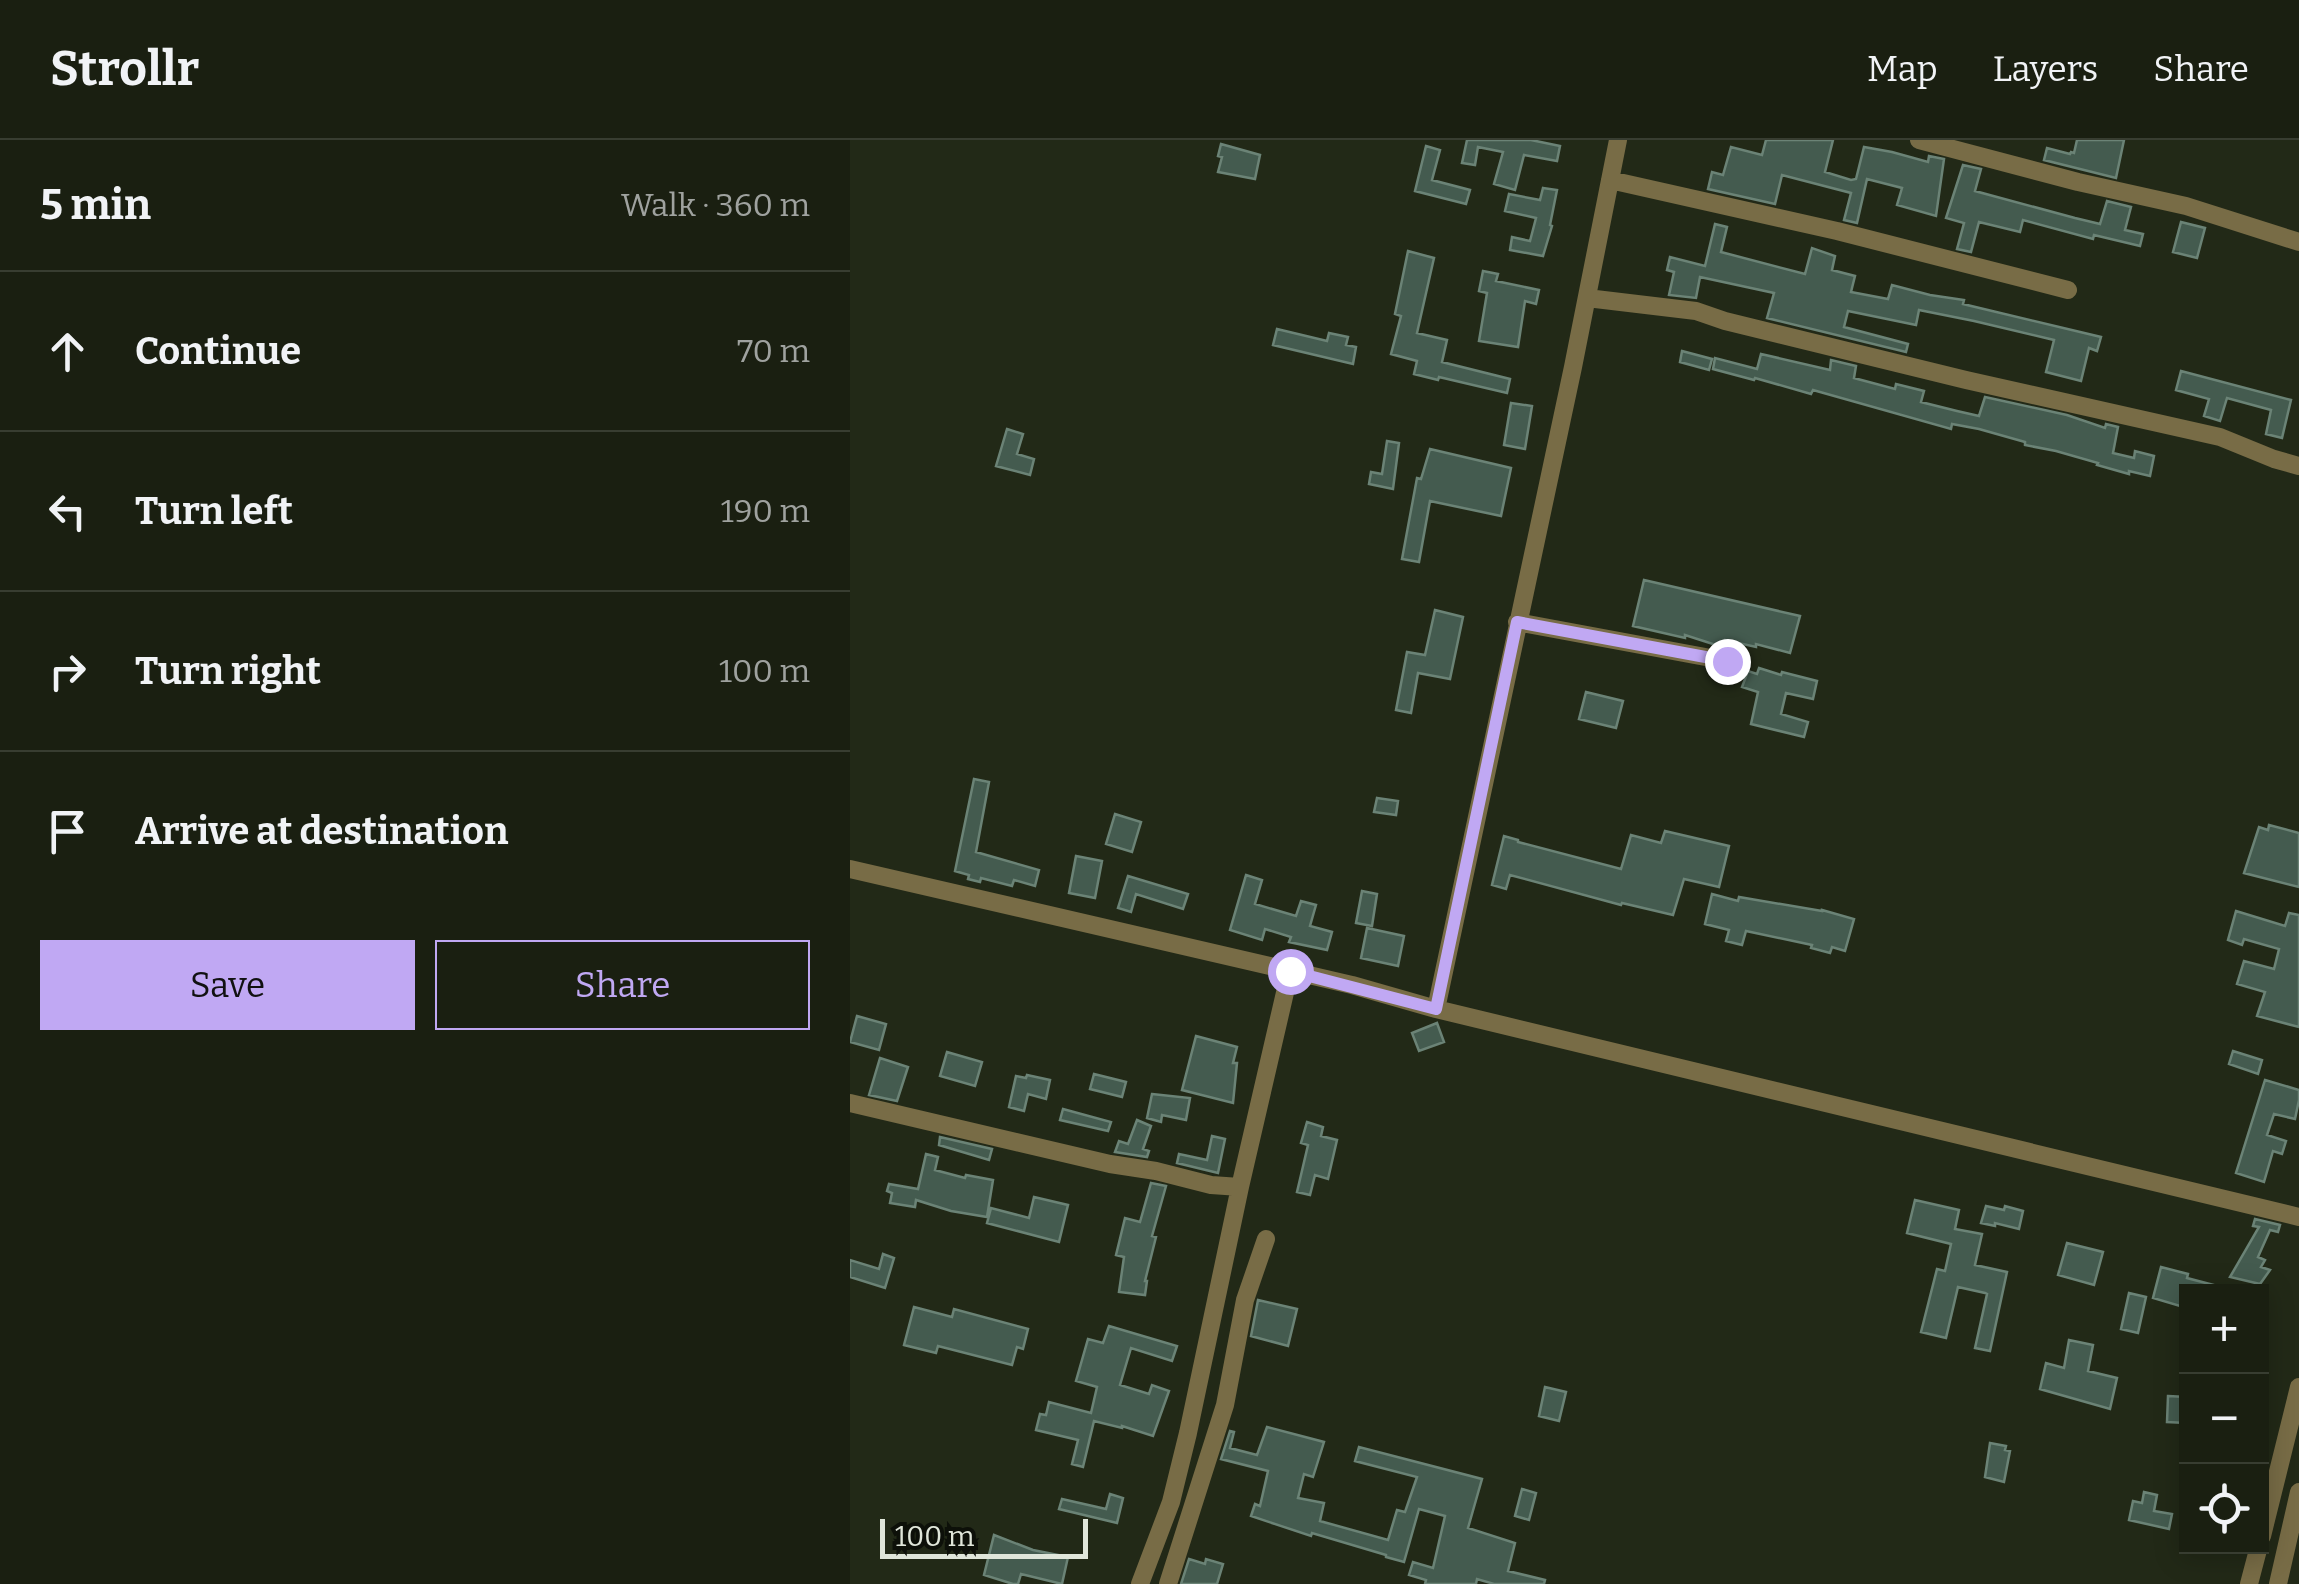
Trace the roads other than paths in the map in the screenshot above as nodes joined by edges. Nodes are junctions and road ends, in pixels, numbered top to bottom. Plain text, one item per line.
1 (1618, 140) edge
2 (1920, 140) edge
3 (1610, 180) junction
4 (2299, 242) edge
5 (2068, 290) dead end
6 (1587, 298) junction
7 (2299, 466) edge
8 (1517, 622) junction
9 (1727, 661) dead end
10 (850, 868) edge
11 (1290, 971) junction
12 (1436, 1009) junction
13 (850, 1103) edge
14 (1240, 1187) junction
15 (2299, 1217) edge
16 (1266, 1239) dead end
17 (2299, 1387) edge
18 (2299, 1492) edge
19 (2269, 1508) edge
20 (2257, 1554) edge
21 (1140, 1584) edge
22 (1168, 1584) edge
23 (2250, 1584) edge
24 (2278, 1584) edge

1 - 3 street
2 - 4 street
3 - 5 street
3 - 6 street
6 - 7 street
6 - 8 street
8 - 9 street
8 - 12 street
10 - 11 street
11 - 12 street
11 - 14 street
12 - 15 street
13 - 14 street
14 - 21 street
16 - 22 street
17 - 19 street
18 - 24 street
20 - 23 street

